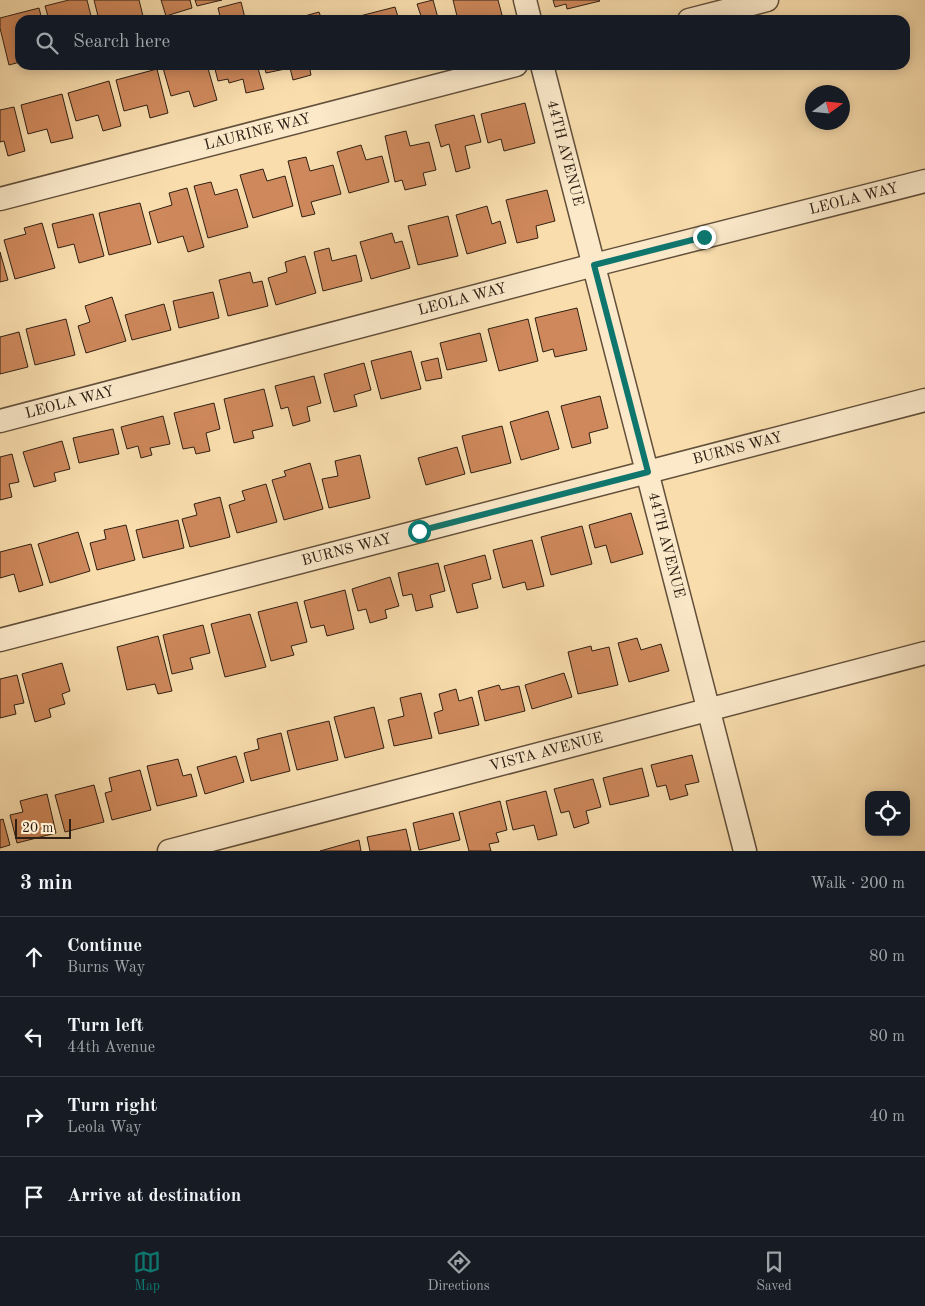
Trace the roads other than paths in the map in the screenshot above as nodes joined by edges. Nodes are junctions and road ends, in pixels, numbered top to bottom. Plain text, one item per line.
1 (525, 0) edge
2 (767, 0) edge
3 (529, 15) edge
4 (709, 15) edge
5 (497, 70) edge
6 (543, 70) edge
7 (925, 181) edge
8 (0, 199) edge
9 (594, 265) junction
10 (925, 400) edge
11 (0, 422) edge
12 (648, 472) junction
13 (0, 640) edge
14 (925, 653) edge
15 (709, 709) junction
16 (169, 851) edge
17 (745, 851) edge

1 - 3 street
2 - 4 street
5 - 8 street, LAURINE WAY
6 - 9 street, 44TH AVENUE
7 - 9 street, LEOLA WAY
9 - 11 street, LEOLA WAY
9 - 12 street, 44TH AVENUE
10 - 12 street, BURNS WAY
12 - 13 street, BURNS WAY
12 - 15 street, 44TH AVENUE
14 - 15 street, VISTA AVENUE
15 - 16 street, VISTA AVENUE
15 - 17 street, 44TH AVENUE

